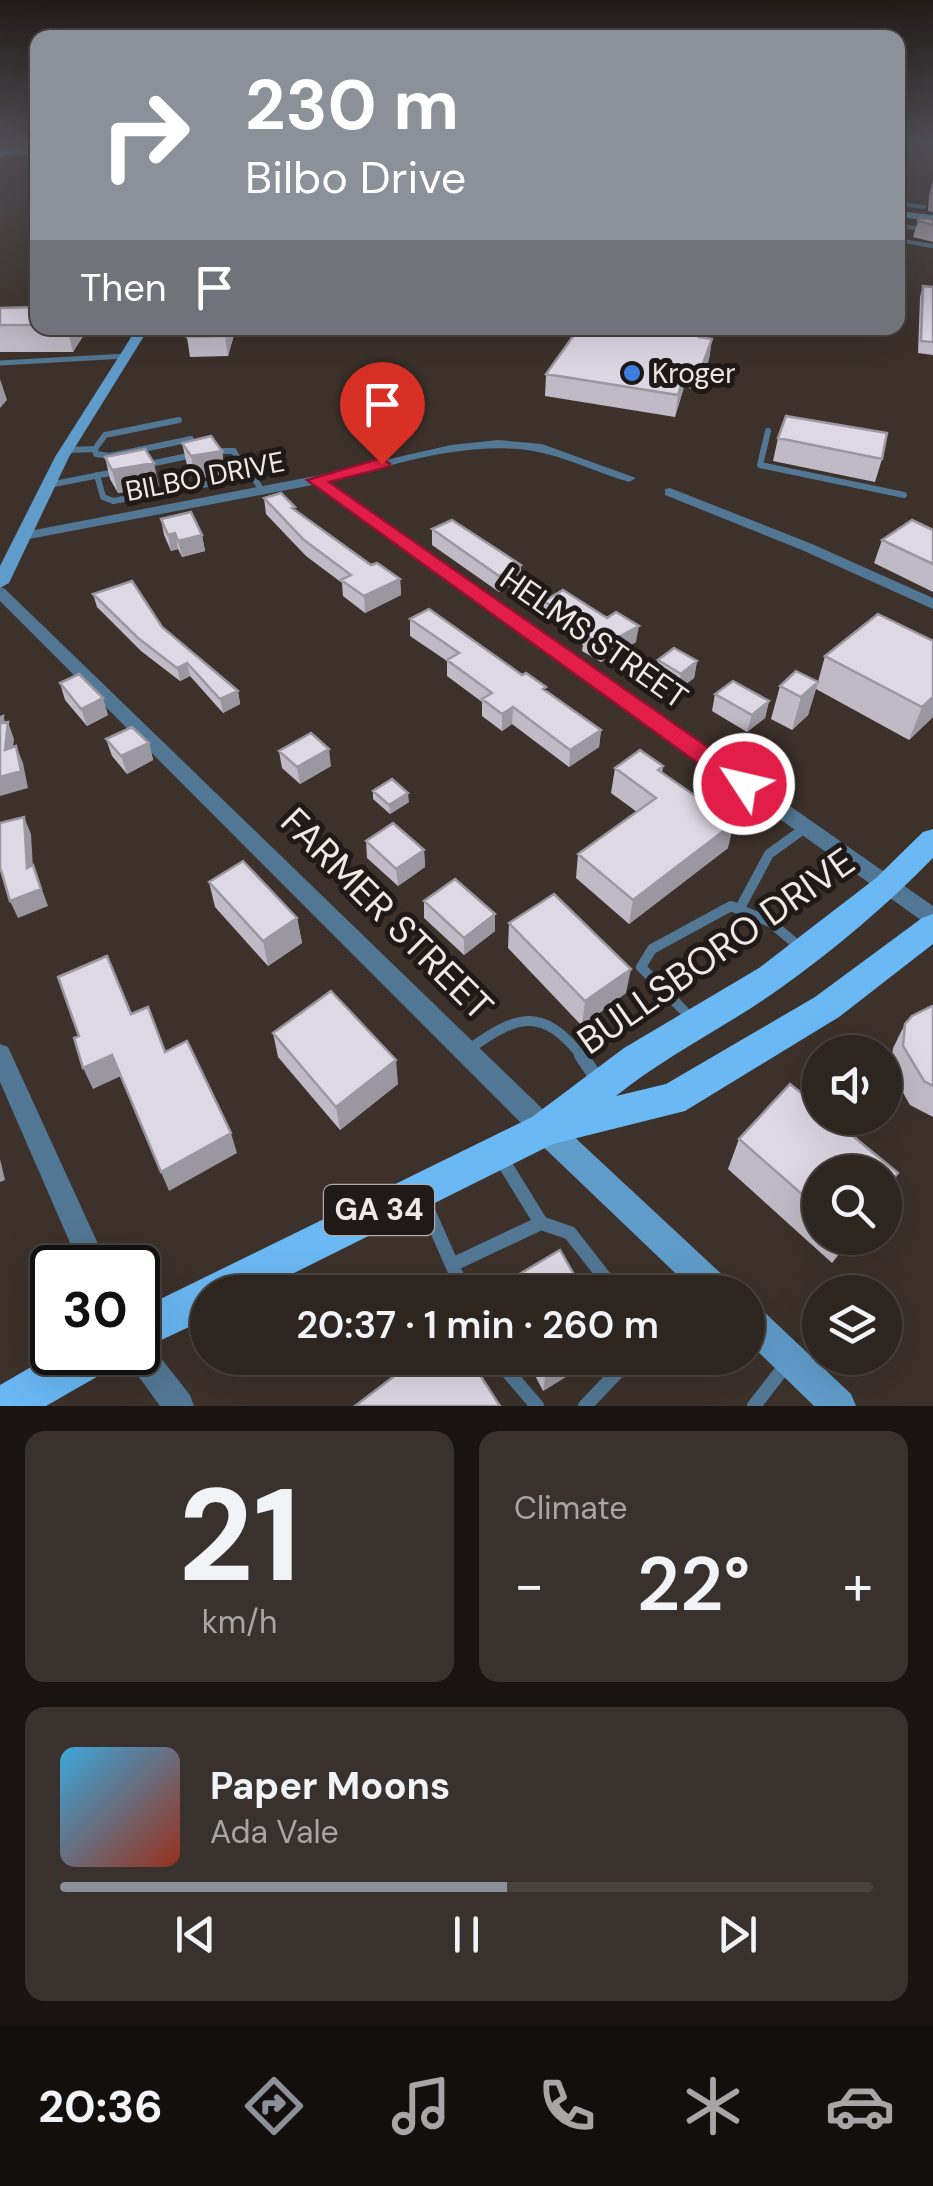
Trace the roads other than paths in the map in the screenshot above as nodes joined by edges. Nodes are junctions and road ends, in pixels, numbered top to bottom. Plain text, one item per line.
1 (905, 215) edge
2 (933, 218) edge
3 (905, 227) edge
4 (924, 229) junction
5 (933, 230) edge
6 (905, 237) edge
7 (905, 242) edge
8 (933, 248) edge
9 (138, 335) edge
10 (126, 356) junction
11 (0, 363) edge
12 (179, 420) dead end
13 (768, 431) dead end
14 (191, 440) edge
15 (95, 449) junction
16 (67, 450) junction
17 (143, 466) edge
18 (125, 470) edge
19 (97, 475) junction
20 (246, 477) junction
21 (628, 478) dead end
22 (316, 480) junction
23 (50, 485) junction
24 (261, 490) junction
25 (670, 492) dead end
26 (904, 495) dead end
27 (24, 536) junction
28 (0, 583) edge
29 (0, 592) edge
30 (933, 604) edge
31 (805, 828) junction
32 (933, 840) edge
33 (888, 886) junction
34 (740, 908) junction
35 (933, 917) edge
36 (933, 927) edge
37 (804, 950) junction
38 (694, 1022) junction
39 (465, 1051) junction
40 (0, 1054) edge
41 (610, 1099) junction
42 (545, 1129) junction
43 (498, 1153) junction
44 (418, 1190) junction
45 (542, 1222) junction
46 (85, 1245) edge
47 (454, 1264) junction
48 (249, 1275) edge
49 (458, 1275) edge
50 (603, 1275) edge
51 (694, 1275) edge
52 (190, 1305) edge
53 (160, 1320) edge
54 (765, 1336) edge
55 (790, 1360) junction
56 (59, 1375) edge
57 (155, 1375) edge
58 (511, 1375) edge
59 (615, 1375) edge
60 (5, 1406) edge
61 (179, 1406) edge
62 (537, 1406) edge
63 (585, 1406) edge
64 (754, 1406) edge
65 (839, 1406) edge

1 - 2 street
3 - 4 lane
4 - 5 lane
4 - 6 lane
7 - 8 lane
9 - 10 street
10 - 11 lane
10 - 16 street
12 - 15 lane
13 - 26 lane
14 - 15 lane
15 - 16 lane
16 - 23 street
17 - 20 lane
18 - 19 lane
19 - 20 lane
19 - 23 lane
20 - 24 lane
21 - 22 street, BILBO DRIVE
22 - 24 street, BILBO DRIVE
22 - 31 street, HELMS STREET
23 - 27 street
24 - 27 street, BILBO DRIVE
25 - 30 street
27 - 28 street
29 - 39 street, FARMER STREET
31 - 33 street, HELMS STREET
31 - 34 lane
32 - 33 main road, BULLSBORO DRIVE / GA 34
33 - 35 street, HELMS STREET
33 - 37 main road, BULLSBORO DRIVE / GA 34
34 - 37 lane
34 - 38 lane
36 - 41 main road, BULLSBORO DRIVE / GA 34
37 - 38 main road, BULLSBORO DRIVE / GA 34
38 - 41 main road, BULLSBORO DRIVE / GA 34
39 - 41 lane
39 - 42 street, FARMER STREET
40 - 46 street
41 - 42 main road, BULLSBORO DRIVE / GA 34
42 - 43 main road, BULLSBORO DRIVE / GA 34
42 - 51 street, FARMER STREET
43 - 44 main road, BULLSBORO DRIVE / GA 34
43 - 45 lane
44 - 47 lane
44 - 48 main road, BULLSBORO DRIVE / GA 34
45 - 47 lane
45 - 50 lane
47 - 49 lane
52 - 53 main road
54 - 55 street
55 - 64 lane
55 - 65 street
56 - 60 main road
57 - 61 street
58 - 62 lane
59 - 63 lane

